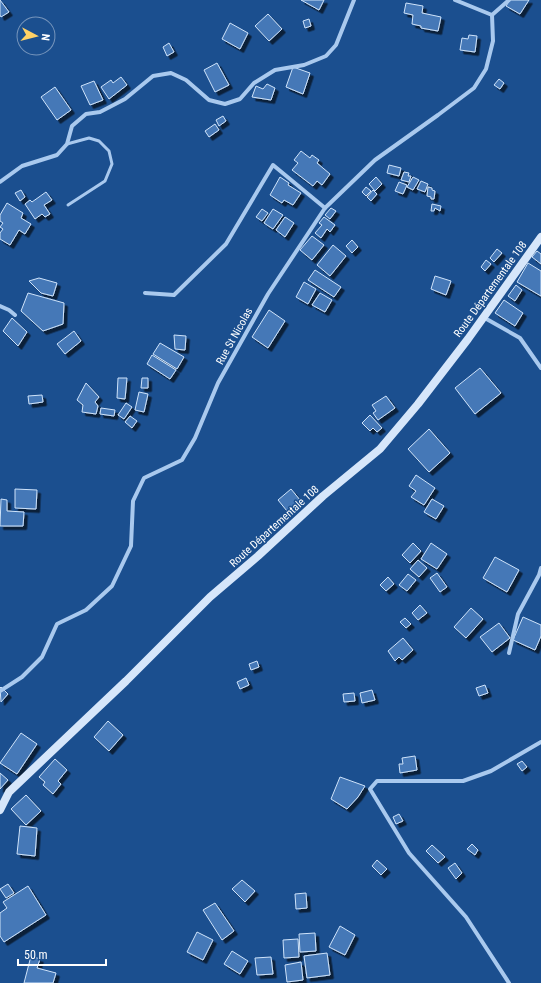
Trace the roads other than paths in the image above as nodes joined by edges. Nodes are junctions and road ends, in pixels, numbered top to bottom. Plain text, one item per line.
1 (354, 0) edge
2 (455, 0) edge
3 (509, 0) edge
4 (492, 15) junction
5 (67, 144) junction
6 (0, 182) edge
7 (68, 205) dead end
8 (325, 208) junction
9 (541, 237) edge
10 (145, 293) dead end
11 (0, 306) edge
12 (15, 316) dead end
13 (483, 317) junction
14 (541, 368) edge
15 (541, 568) edge
16 (509, 653) dead end
17 (0, 690) edge
18 (541, 742) edge
19 (0, 810) edge
20 (509, 983) edge

1 - 5 street
2 - 4 street
3 - 4 street
4 - 8 street, Rue St Nicolas
5 - 6 street
5 - 7 lane
8 - 10 street
8 - 17 street, Rue St Nicolas
9 - 13 main road, Route Départementale 108
11 - 12 street
13 - 14 street
13 - 19 main road, Route Départementale 108
15 - 16 street
18 - 20 street

